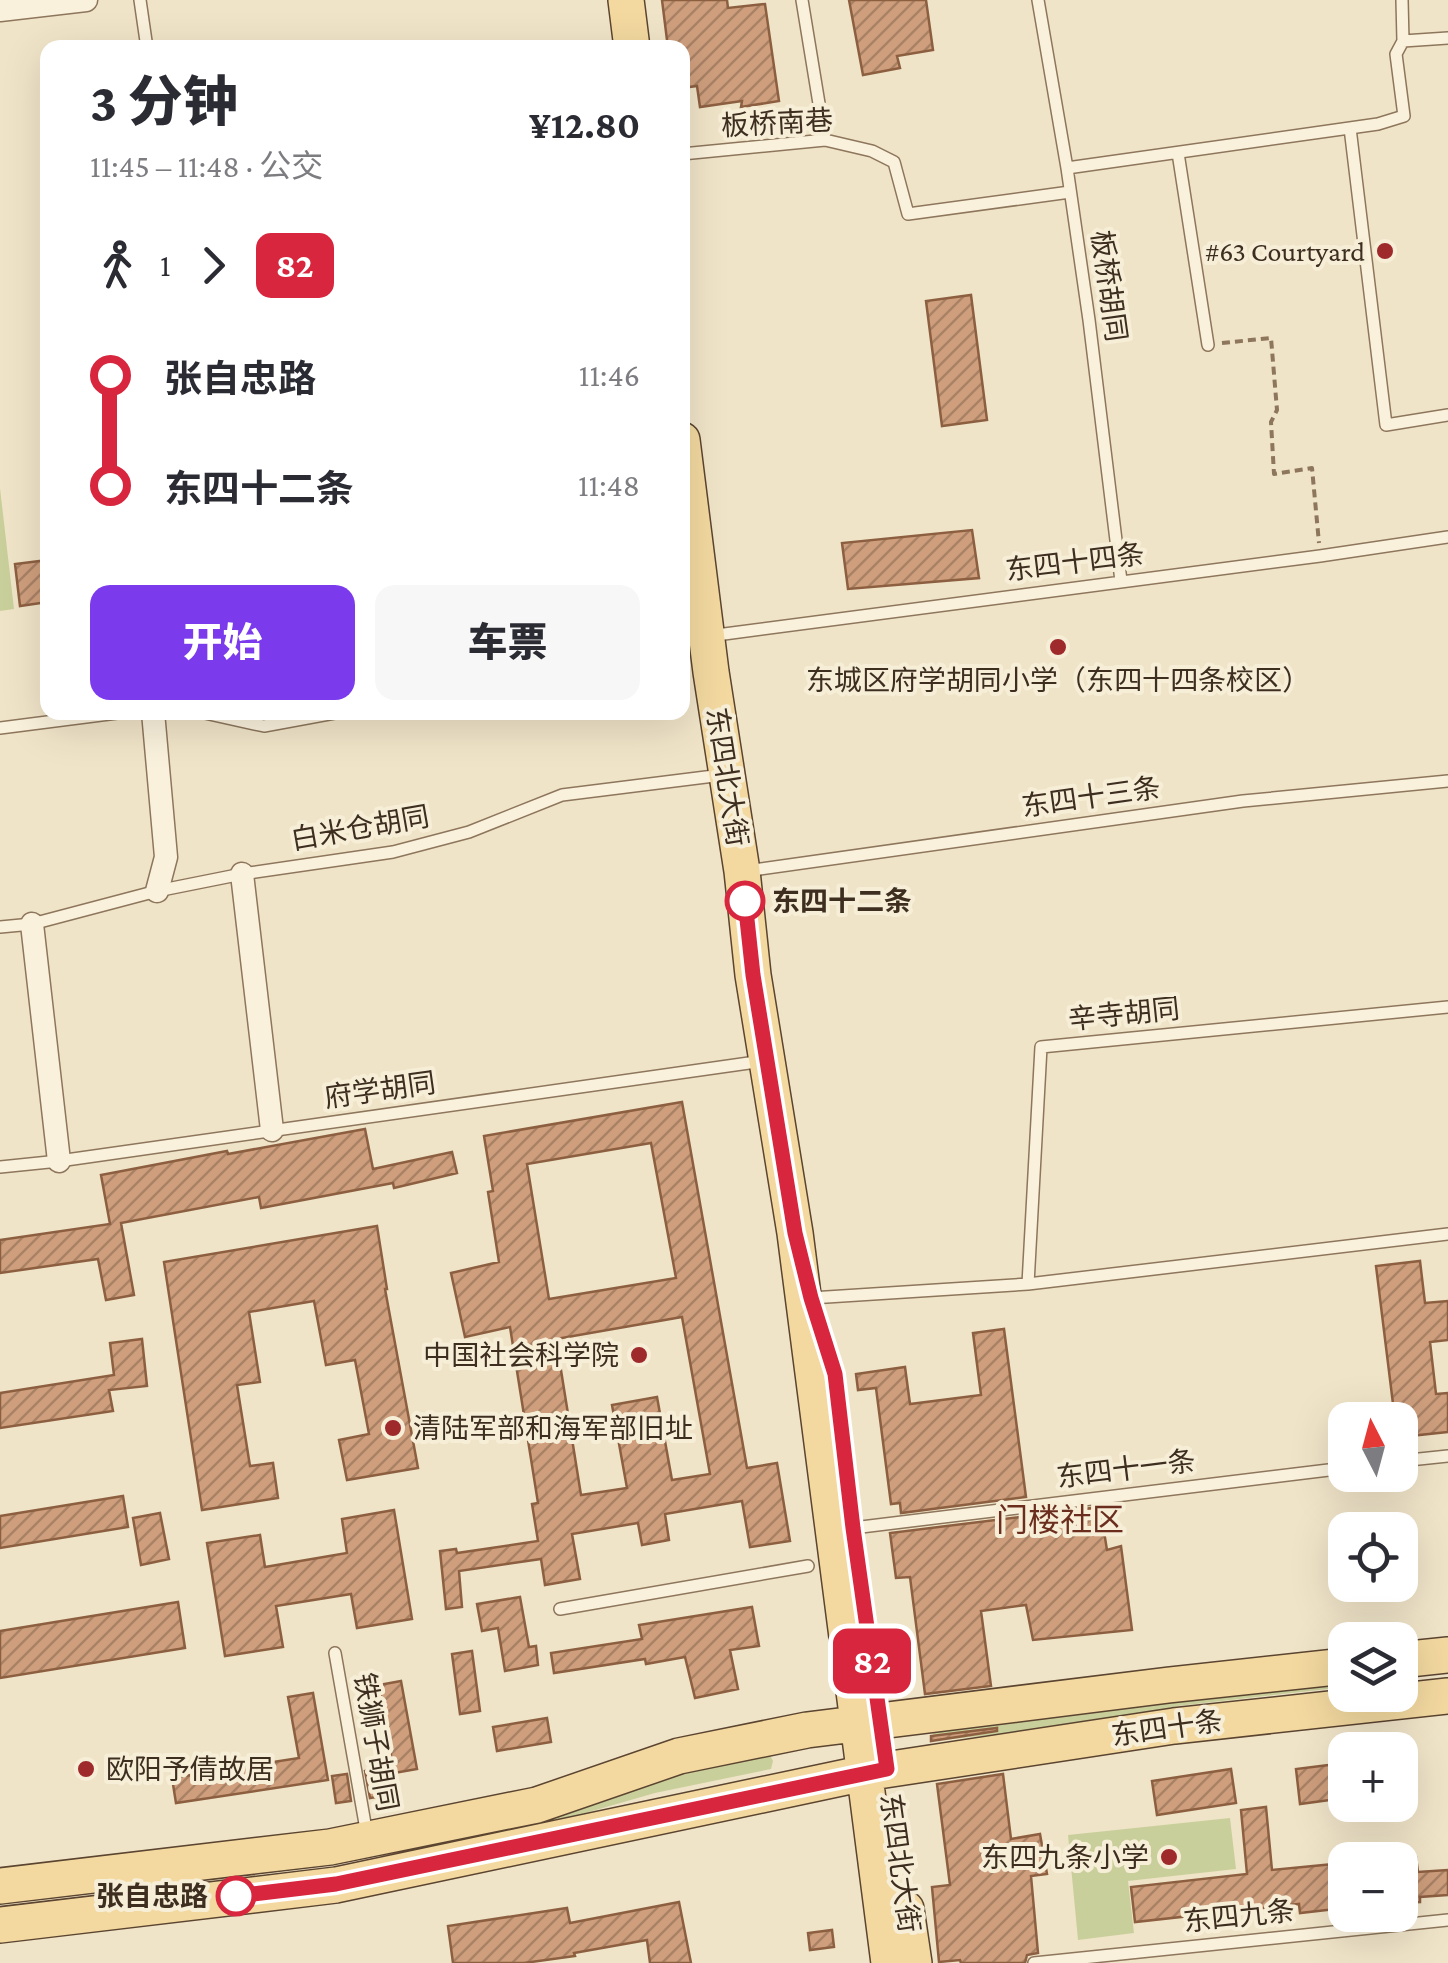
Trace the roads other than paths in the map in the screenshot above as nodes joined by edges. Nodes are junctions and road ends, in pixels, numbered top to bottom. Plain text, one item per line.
1 (86, 0) edge
2 (140, 0) edge
3 (626, 0) edge
4 (802, 0) edge
5 (1038, 0) edge
6 (1402, 0) edge
7 (0, 10) edge
8 (1448, 38) edge
9 (145, 40) edge
10 (631, 40) edge
11 (1403, 41) junction
12 (1350, 128) junction
13 (825, 140) junction
14 (690, 153) edge
15 (1178, 153) junction
16 (1067, 168) junction
17 (1070, 192) junction
18 (1208, 345) road end
19 (1448, 415) edge
20 (690, 514) edge
21 (1448, 537) edge
22 (1121, 581) junction
23 (704, 643) junction
24 (62, 720) edge
25 (154, 720) edge
26 (237, 720) edge
27 (297, 720) edge
28 (0, 728) edge
29 (727, 774) junction
30 (1448, 781) edge
31 (742, 871) junction
32 (242, 874) junction
33 (157, 891) junction
34 (32, 924) junction
35 (0, 927) edge
36 (1448, 1007) edge
37 (766, 1061) junction
38 (272, 1130) junction
39 (59, 1160) junction
40 (0, 1167) edge
41 (795, 1233) junction
42 (1448, 1234) edge
43 (1028, 1284) junction
44 (811, 1298) junction
45 (1448, 1456) edge
46 (1418, 1460) edge
47 (1328, 1470) edge
48 (853, 1528) junction
49 (808, 1566) dead end
50 (560, 1609) dead end
51 (335, 1652) dead end
52 (1448, 1655) edge
53 (1418, 1658) edge
54 (1328, 1668) edge
55 (1448, 1696) edge
56 (869, 1723) junction
57 (876, 1771) junction
58 (368, 1839) junction
59 (0, 1886) edge
60 (1448, 1920) edge
61 (0, 1925) edge
62 (889, 1963) edge
63 (914, 1963) edge
64 (1034, 1963) edge

1 - 7 street
2 - 9 lane
3 - 10 main road
4 - 13 lane
5 - 16 lane, 板桥胡同
6 - 11 lane
8 - 11 lane
11 - 12 lane
12 - 15 lane
12 - 19 lane
13 - 14 lane, 板桥南巷
13 - 17 lane, 板桥南巷
15 - 16 lane
15 - 18 lane
16 - 17 lane, 板桥胡同
17 - 22 lane, 板桥胡同
20 - 23 main road, 东四北大街
21 - 22 lane, 东四十四条
22 - 23 lane, 东四十四条
23 - 29 main road, 东四北大街
24 - 28 lane
25 - 33 street
26 - 27 lane
29 - 31 main road, 东四北大街
29 - 32 lane, 白米仓胡同
30 - 31 lane, 东四十三条
31 - 37 main road, 东四北大街
32 - 33 lane, 白米仓胡同
32 - 38 street
33 - 34 lane, 白米仓胡同
34 - 35 lane, 白米仓胡同
34 - 39 street
36 - 43 lane, 辛寺胡同
37 - 38 lane, 府学胡同
37 - 41 main road, 东四北大街
38 - 39 lane, 府学胡同
39 - 40 lane, 府学胡同
41 - 44 main road, 东四北大街
41 - 56 main road, 东四北大街
42 - 43 lane
43 - 44 lane
44 - 48 main road, 东四北大街
45 - 46 lane
47 - 48 lane, 东四十一条
48 - 56 main road, 东四北大街
49 - 50 lane
51 - 58 lane, 铁狮子胡同
52 - 53 main road
54 - 56 main road, 东四十条
55 - 57 main road, 东四十条
56 - 57 main road, 东四北大街
56 - 58 main road
57 - 61 main road
57 - 62 main road, 东四北大街
57 - 63 main road, 东四北大街
58 - 59 main road
60 - 64 lane, 东四九条

